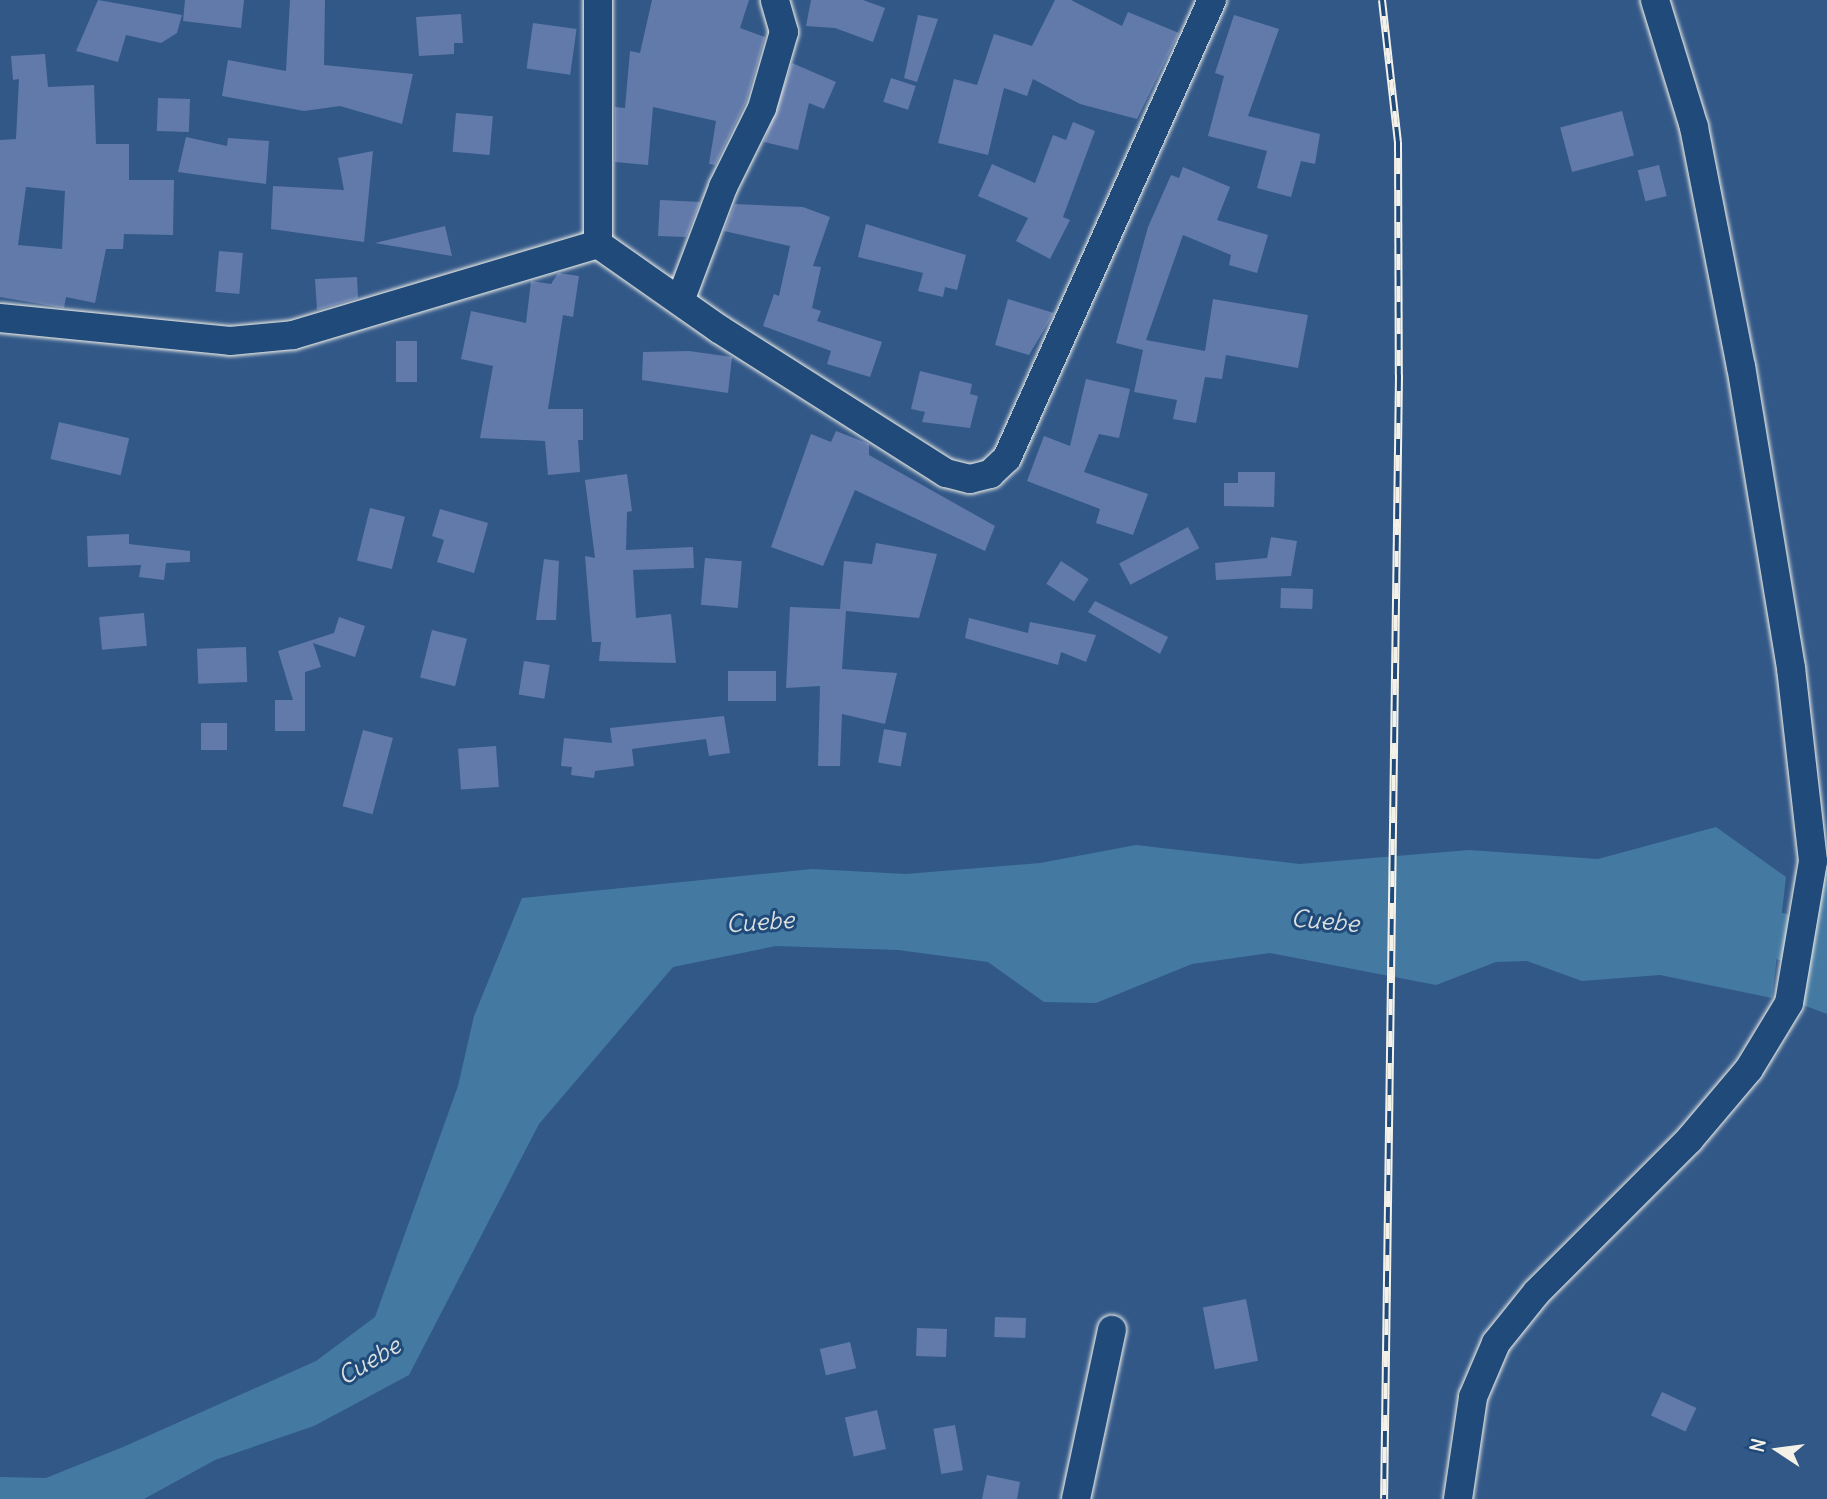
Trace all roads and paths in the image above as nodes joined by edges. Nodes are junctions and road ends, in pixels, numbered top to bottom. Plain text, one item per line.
1 (598, 0) edge
2 (775, 0) edge
3 (1212, 0) edge
4 (1655, 0) edge
5 (598, 244) junction
6 (680, 301) junction
7 (0, 318) edge
8 (1112, 1330) dead end
9 (1076, 1499) edge
10 (1458, 1499) edge

1 - 5 street
2 - 6 street
3 - 6 street
4 - 10 street
5 - 6 street
5 - 7 street
8 - 9 street

